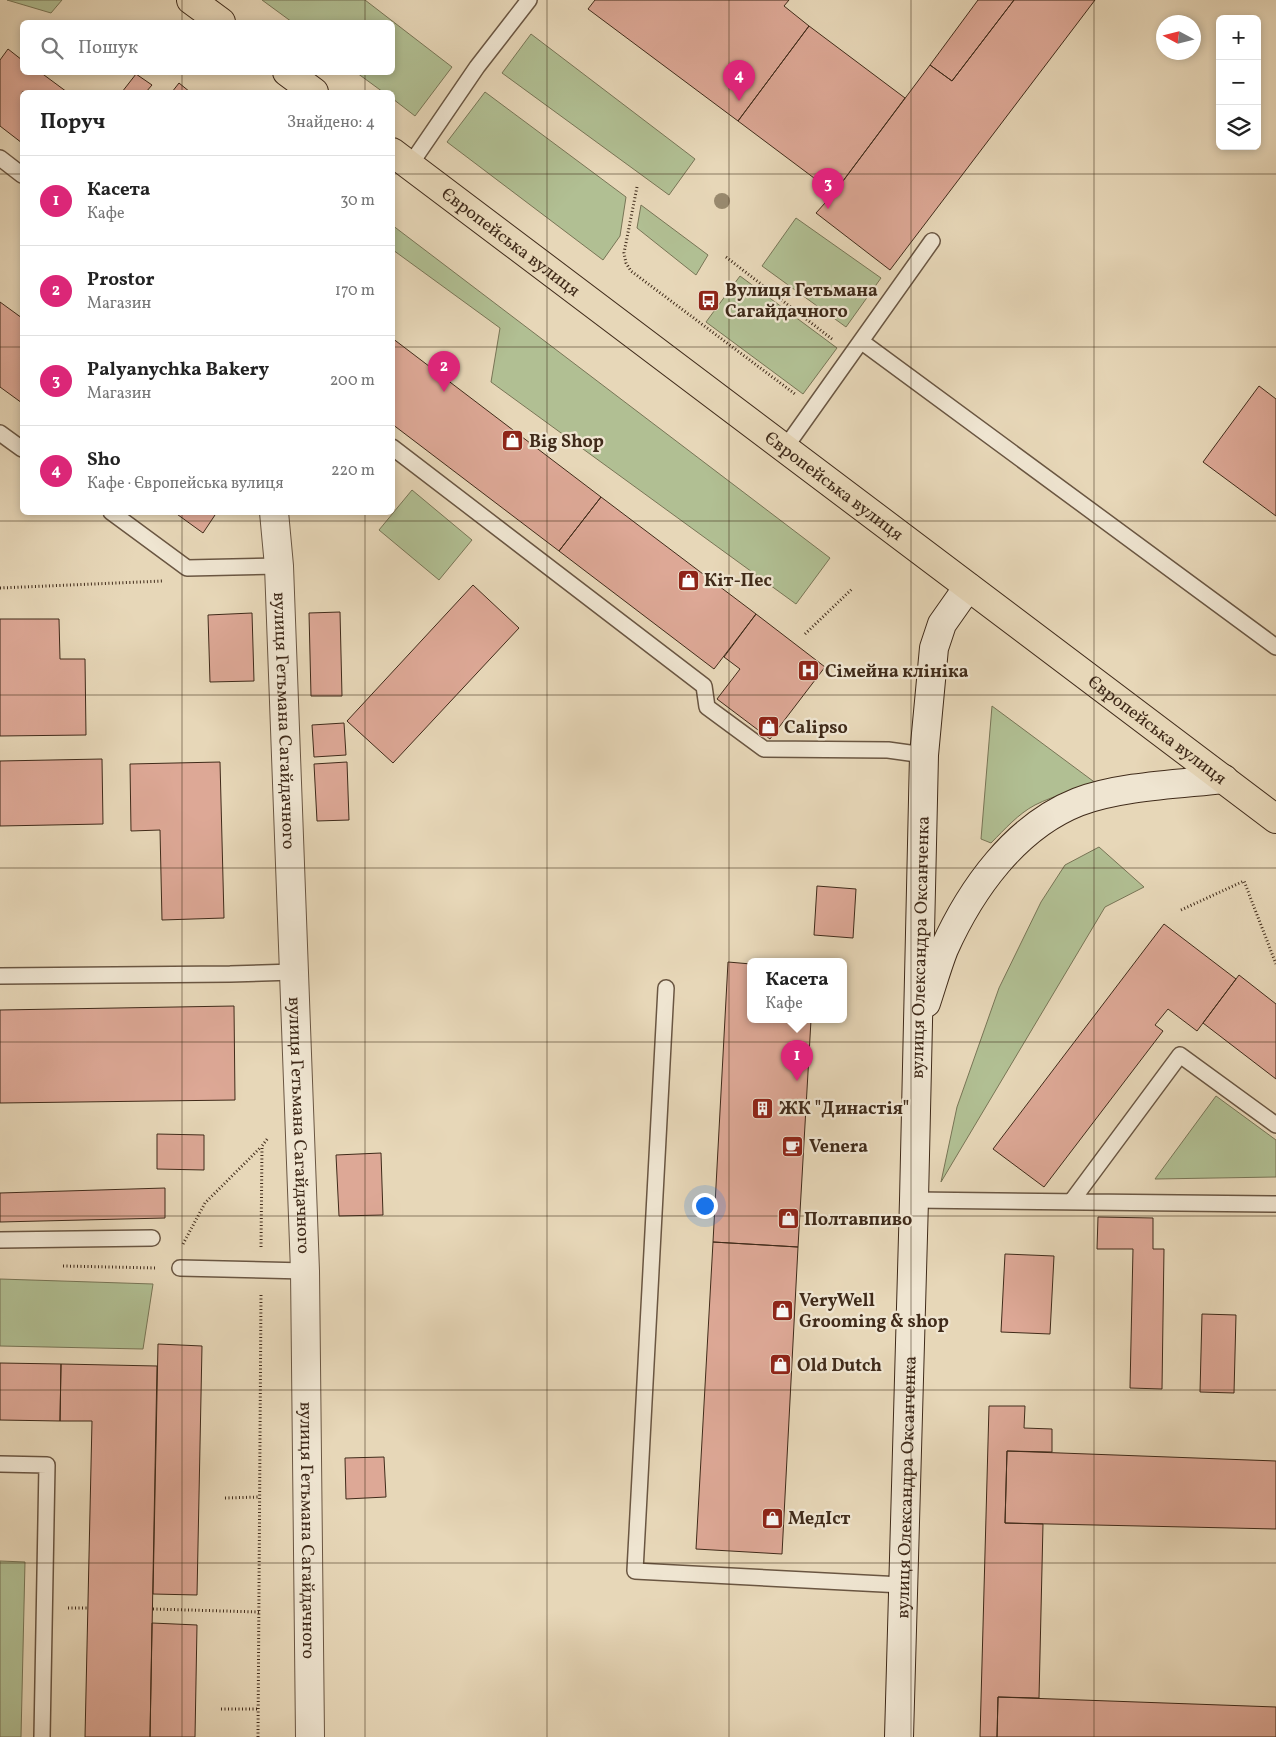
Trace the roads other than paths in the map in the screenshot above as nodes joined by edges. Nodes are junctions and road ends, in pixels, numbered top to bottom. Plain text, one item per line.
1 (191, 0) edge
2 (529, 0) edge
3 (218, 20) edge
4 (291, 75) edge
5 (311, 90) edge
6 (0, 158) edge
7 (398, 160) edge
8 (20, 173) edge
9 (932, 242) dead end
10 (862, 342) junction
11 (0, 432) edge
12 (20, 447) edge
13 (785, 448) junction
14 (395, 449) edge
15 (114, 515) edge
16 (274, 515) edge
17 (279, 566) junction
18 (968, 587) junction
19 (1276, 648) edge
20 (924, 754) junction
21 (1224, 780) junction
22 (1276, 819) edge
23 (294, 972) junction
24 (0, 976) edge
25 (666, 988) dead end
26 (918, 1028) junction
27 (1276, 1125) edge
28 (914, 1200) junction
29 (1071, 1202) junction
30 (1276, 1204) edge
31 (152, 1238) dead end
32 (0, 1240) edge
33 (174, 1268) road end
34 (305, 1271) junction
35 (0, 1464) edge
36 (902, 1585) junction
37 (42, 1737) edge
38 (310, 1737) edge
39 (899, 1737) edge

1 - 3 main road
2 - 7 lane
4 - 5 main road
6 - 8 lane
7 - 13 main road, Європейська вулиця
9 - 10 lane
10 - 13 lane
10 - 19 lane
11 - 12 lane
13 - 18 main road, Європейська вулиця
14 - 20 lane
15 - 17 lane
16 - 17 main road, вулиця Гетьмана Сагайдачного
17 - 23 main road, вулиця Гетьмана Сагайдачного
18 - 20 main road, вулиця Олександра Оксанченка
18 - 21 main road, Європейська вулиця
20 - 26 main road, вулиця Олександра Оксанченка
21 - 22 main road, Європейська вулиця
21 - 26 main road
23 - 24 lane
23 - 34 main road, вулиця Гетьмана Сагайдачного
25 - 36 lane
26 - 28 main road, вулиця Олександра Оксанченка
27 - 29 lane
28 - 29 lane
28 - 36 main road, вулиця Олександра Оксанченка
29 - 30 lane
31 - 32 lane
33 - 34 lane
34 - 38 main road, вулиця Гетьмана Сагайдачного
35 - 37 lane
36 - 39 main road, вулиця Олександра Оксанченка

